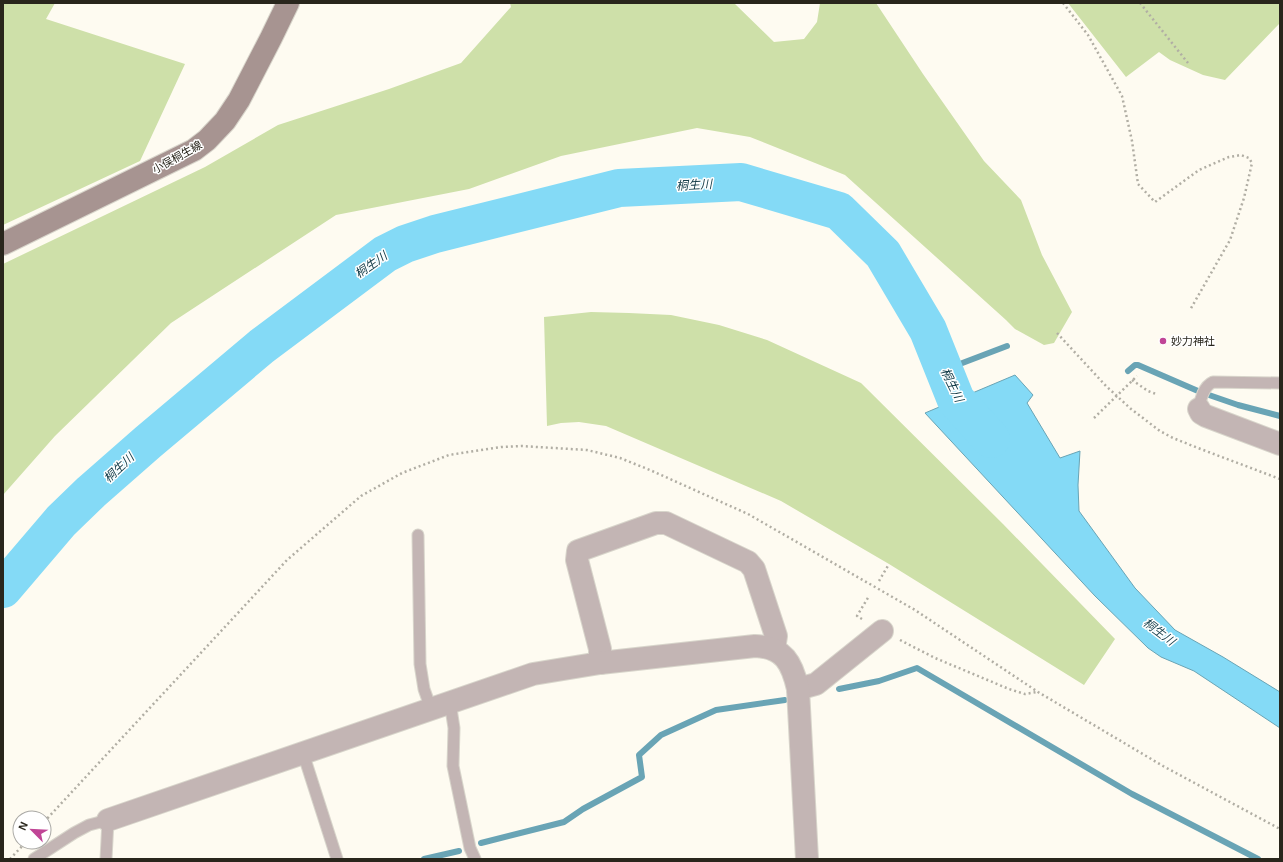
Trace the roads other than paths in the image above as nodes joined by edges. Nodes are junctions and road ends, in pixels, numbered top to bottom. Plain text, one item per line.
1 (288, 3) edge
2 (3, 244) edge
3 (1280, 383) edge
4 (1199, 409) joint
5 (1280, 444) edge
6 (418, 535) dead end
7 (882, 631) road end
8 (774, 649) junction
9 (600, 663) junction
10 (798, 689) junction
11 (441, 706) junction
12 (303, 753) junction
13 (108, 820) junction
14 (34, 859) edge
15 (106, 859) edge
16 (337, 859) edge
17 (474, 859) edge
18 (807, 859) edge

1 - 2 main road, 小俣桐生線
3 - 4 lane
4 - 5 street
6 - 11 lane
7 - 10 street
8 - 9 street
8 - 9 street
8 - 10 street
9 - 11 street
10 - 18 street
11 - 12 street
11 - 17 lane
12 - 13 street
12 - 16 lane
13 - 14 lane
13 - 15 lane

